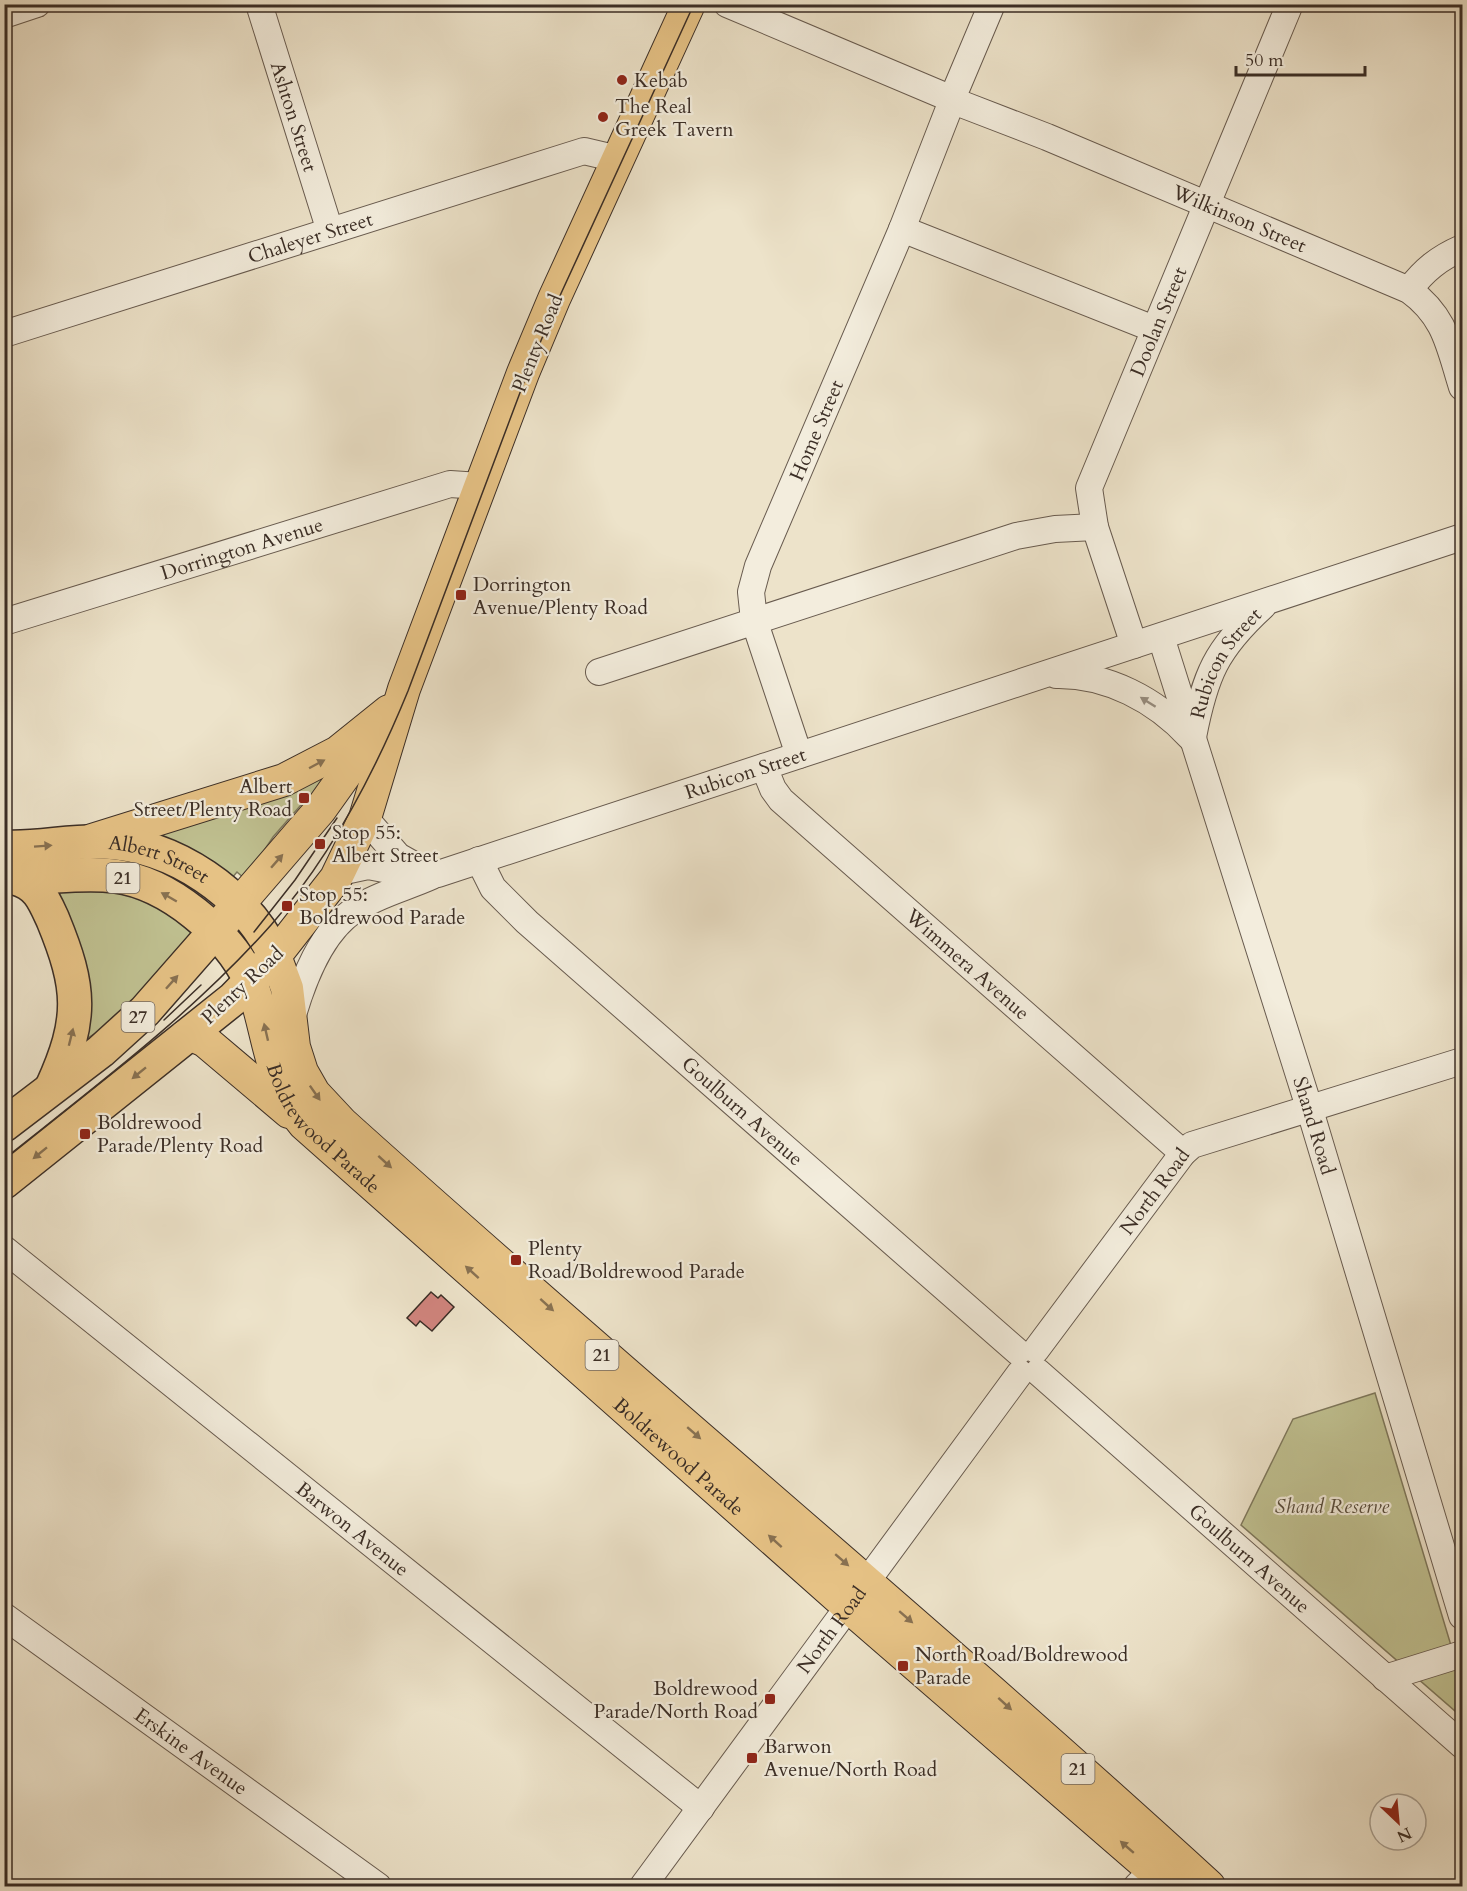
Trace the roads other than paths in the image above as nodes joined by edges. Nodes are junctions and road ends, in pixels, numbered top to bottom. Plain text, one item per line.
1 (37, 4) edge
2 (259, 4) edge
3 (689, 4) edge
4 (727, 4) edge
5 (992, 4) edge
6 (1290, 4) edge
7 (4, 15) edge
8 (953, 99) junction
9 (618, 159) junction
10 (1206, 204) junction
11 (902, 229) junction
12 (330, 231) junction
13 (1462, 248) edge
14 (1409, 290) junction
15 (1154, 329) junction
16 (4, 333) edge
17 (1462, 387) edge
18 (480, 486) junction
19 (1095, 527) junction
20 (1462, 537) edge
21 (1268, 601) junction
22 (754, 620) junction
23 (4, 622) edge
24 (1161, 637) junction
25 (1134, 645) junction
26 (599, 672) dead end
27 (1040, 676) junction
28 (397, 700) junction
29 (1192, 740) junction
30 (799, 755) junction
31 (764, 767) junction
32 (365, 818) junction
33 (82, 842) junction
34 (4, 848) edge
35 (479, 860) junction
36 (340, 872) junction
37 (444, 872) junction
38 (10, 878) edge
39 (238, 905) junction
40 (215, 932) junction
41 (275, 956) junction
42 (313, 962) joint
43 (251, 982) junction
44 (292, 1019) junction
45 (185, 1037) junction
46 (1462, 1061) edge
47 (50, 1091) junction
48 (1309, 1107) junction
49 (304, 1124) junction
50 (4, 1125) edge
51 (1183, 1153) junction
52 (4, 1182) edge
53 (4, 1249) edge
54 (1028, 1362) junction
55 (605, 1373) junction
56 (867, 1582) junction
57 (850, 1608) junction
58 (4, 1616) edge
59 (1462, 1616) edge
60 (1462, 1654) edge
61 (1385, 1678) junction
62 (1462, 1745) edge
63 (701, 1808) junction
64 (1158, 1874) edge
65 (378, 1887) edge
66 (643, 1887) edge
67 (1209, 1887) edge

1 - 7 street
2 - 12 street, Ashton Street
3 - 9 main road, Plenty Road / 27
4 - 8 street, Wilkinson Street
5 - 8 street, Home Street
6 - 10 street, Doolan Street
8 - 10 street, Wilkinson Street
8 - 11 street, Home Street
9 - 12 street, Chaleyer Street
9 - 18 main road, Plenty Road / 27
10 - 14 street, Wilkinson Street
10 - 15 street, Doolan Street
11 - 15 street
11 - 22 street, Home Street
12 - 16 street, Chaleyer Street
13 - 14 street
14 - 17 street, Wilkinson Street
15 - 19 street, Doolan Street
18 - 23 street, Dorrington Avenue
18 - 28 main road, Plenty Road / 27
19 - 22 street
19 - 25 street, Doolan Street
20 - 21 street, Rubicon Street
21 - 24 street, Rubicon Street
21 - 29 street, Rubicon Street
22 - 26 street
22 - 30 street, Home Street
24 - 25 street, Rubicon Street
24 - 29 street, Shand Road
25 - 27 street, Rubicon Street
29 -> 27 street, Rubicon Street
27 - 30 street, Rubicon Street
28 - 32 main road, Plenty Road / 27
33 -> 28 main road
39 -> 28 main road, Plenty Road / 27
29 - 48 street, Shand Road
30 - 31 street, Rubicon Street
31 - 35 street, Rubicon Street
31 - 51 street, Wimmera Avenue
32 - 36 main road, Plenty Road / 27
32 - 37 street, Rubicon Street
34 -> 33 highway, Albert Street / 21
33 - 39 highway, Albert Street / 21
35 - 37 street, Rubicon Street
35 - 54 street, Goulburn Avenue
36 - 37 street, Rubicon Street
36 - 41 main road, Plenty Road / 27
37 - 42 street, Rubicon Street
40 -> 38 highway, Albert Street / 21
47 -> 38 highway
39 - 40 highway, Plenty Road / 27
39 - 41 highway, Albert Street / 21
40 - 43 highway, Albert Street / 21
47 -> 40 highway, Plenty Road / 27
41 - 43 highway, Plenty Road / 27
41 - 44 main road, Boldrewood Parade / 21
42 - 44 street, Boldrewood Parade
43 - 45 highway, Plenty Road / 27
49 -> 43 main road, Boldrewood Parade / 21
44 -> 55 main road, Boldrewood Parade / 21
45 - 49 main road
45 -> 52 highway, Plenty Road / 27
46 - 48 street, North Road
47 - 50 highway, Plenty Road / 27
48 - 51 street, North Road
48 - 59 street, Shand Road
55 -> 49 main road, Boldrewood Parade / 21
51 - 54 street, North Road
53 - 63 street, Barwon Avenue
54 - 56 street, North Road
54 - 61 street, Goulburn Avenue
55 -> 56 main road, Boldrewood Parade / 21
57 -> 55 main road, Boldrewood Parade / 21
56 - 57 street, North Road
56 -> 64 main road, Boldrewood Parade / 21
57 - 63 street, North Road
64 -> 57 main road, Boldrewood Parade / 21
58 - 65 street, Erskine Avenue
60 - 61 street
61 - 62 street, Goulburn Avenue
63 - 66 street, North Road
64 - 67 main road, Boldrewood Parade / 21

